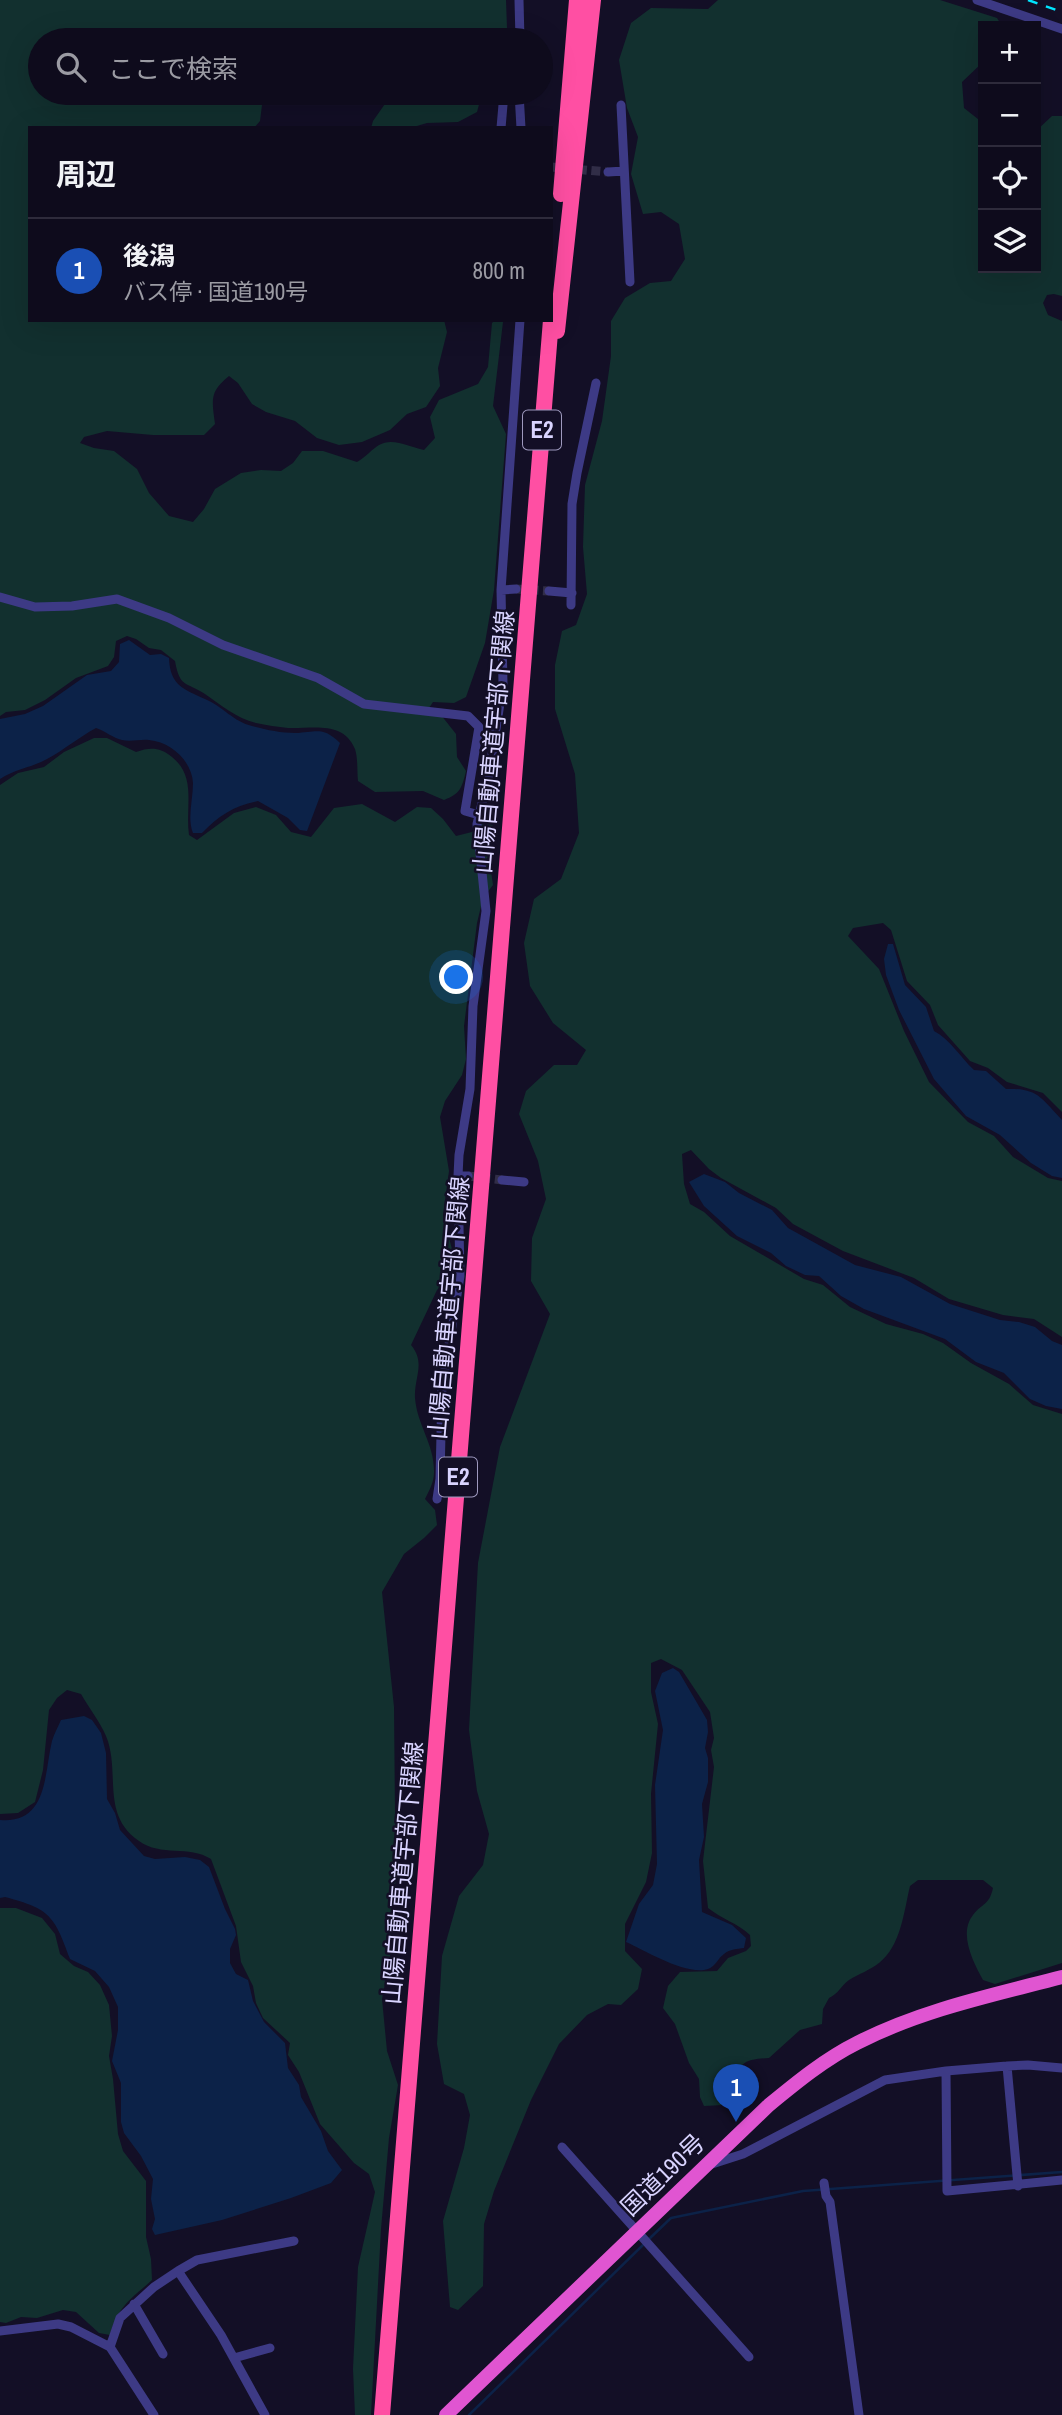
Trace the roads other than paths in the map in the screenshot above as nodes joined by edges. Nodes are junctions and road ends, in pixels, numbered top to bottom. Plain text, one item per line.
1 (519, 0) edge
2 (577, 0) edge
3 (593, 0) edge
4 (977, 0) edge
5 (520, 28) edge
6 (1062, 29) edge
7 (503, 105) edge
8 (520, 105) edge
9 (621, 105) dead end
10 (501, 126) edge
11 (521, 126) edge
12 (624, 171) junction
13 (608, 172) tunnel mouth
14 (630, 282) dead end
15 (553, 295) edge
16 (520, 322) edge
17 (551, 322) edge
18 (596, 383) dead end
19 (533, 539) junction
20 (516, 589) tunnel mouth
21 (501, 590) junction
22 (549, 591) tunnel mouth
23 (572, 593) junction
24 (0, 597) edge
25 (571, 605) dead end
26 (479, 815) junction
27 (502, 1180) tunnel mouth
28 (524, 1182) dead end
29 (437, 1499) dead end
30 (1062, 1977) edge
31 (1007, 2066) junction
32 (1062, 2068) edge
33 (946, 2071) junction
34 (562, 2147) dead end
35 (706, 2166) junction
36 (1062, 2180) edge
37 (824, 2183) dead end
38 (1018, 2186) junction
39 (637, 2232) junction
40 (294, 2241) dead end
41 (178, 2271) junction
42 (134, 2304) junction
43 (0, 2331) edge
44 (110, 2347) junction
45 (270, 2348) dead end
46 (163, 2354) dead end
47 (749, 2357) dead end
48 (234, 2358) junction
49 (154, 2415) edge
50 (265, 2415) edge
51 (382, 2415) edge
52 (446, 2415) edge
53 (859, 2415) edge

1 - 5 street
2 - 15 highway, 山陽自動車道宇部下関線 / E2
3 - 19 highway, 山陽自動車道宇部下関線 / E2
4 - 6 street
7 - 10 street
8 - 11 street
9 - 12 street
12 - 13 street
12 - 14 street
16 - 21 street
17 - 19 highway, 山陽自動車道宇部下関線 / E2
18 - 23 street
19 - 51 highway, 山陽自動車道宇部下関線 / E2
20 - 21 street
21 - 26 street
22 - 23 street
23 - 25 street
24 - 26 street
26 - 29 street
27 - 28 street
30 - 35 highway, 国道190号
31 - 32 street
31 - 33 street
31 - 38 street
33 - 35 street
33 - 38 street
34 - 39 street
35 - 39 highway, 国道190号
36 - 38 street
37 - 53 street
39 - 47 street
39 - 52 highway, 国道190号
40 - 41 street
41 - 42 street
41 - 48 street
42 - 44 street
42 - 46 street
43 - 44 street
44 - 49 street
45 - 48 street
48 - 50 street

